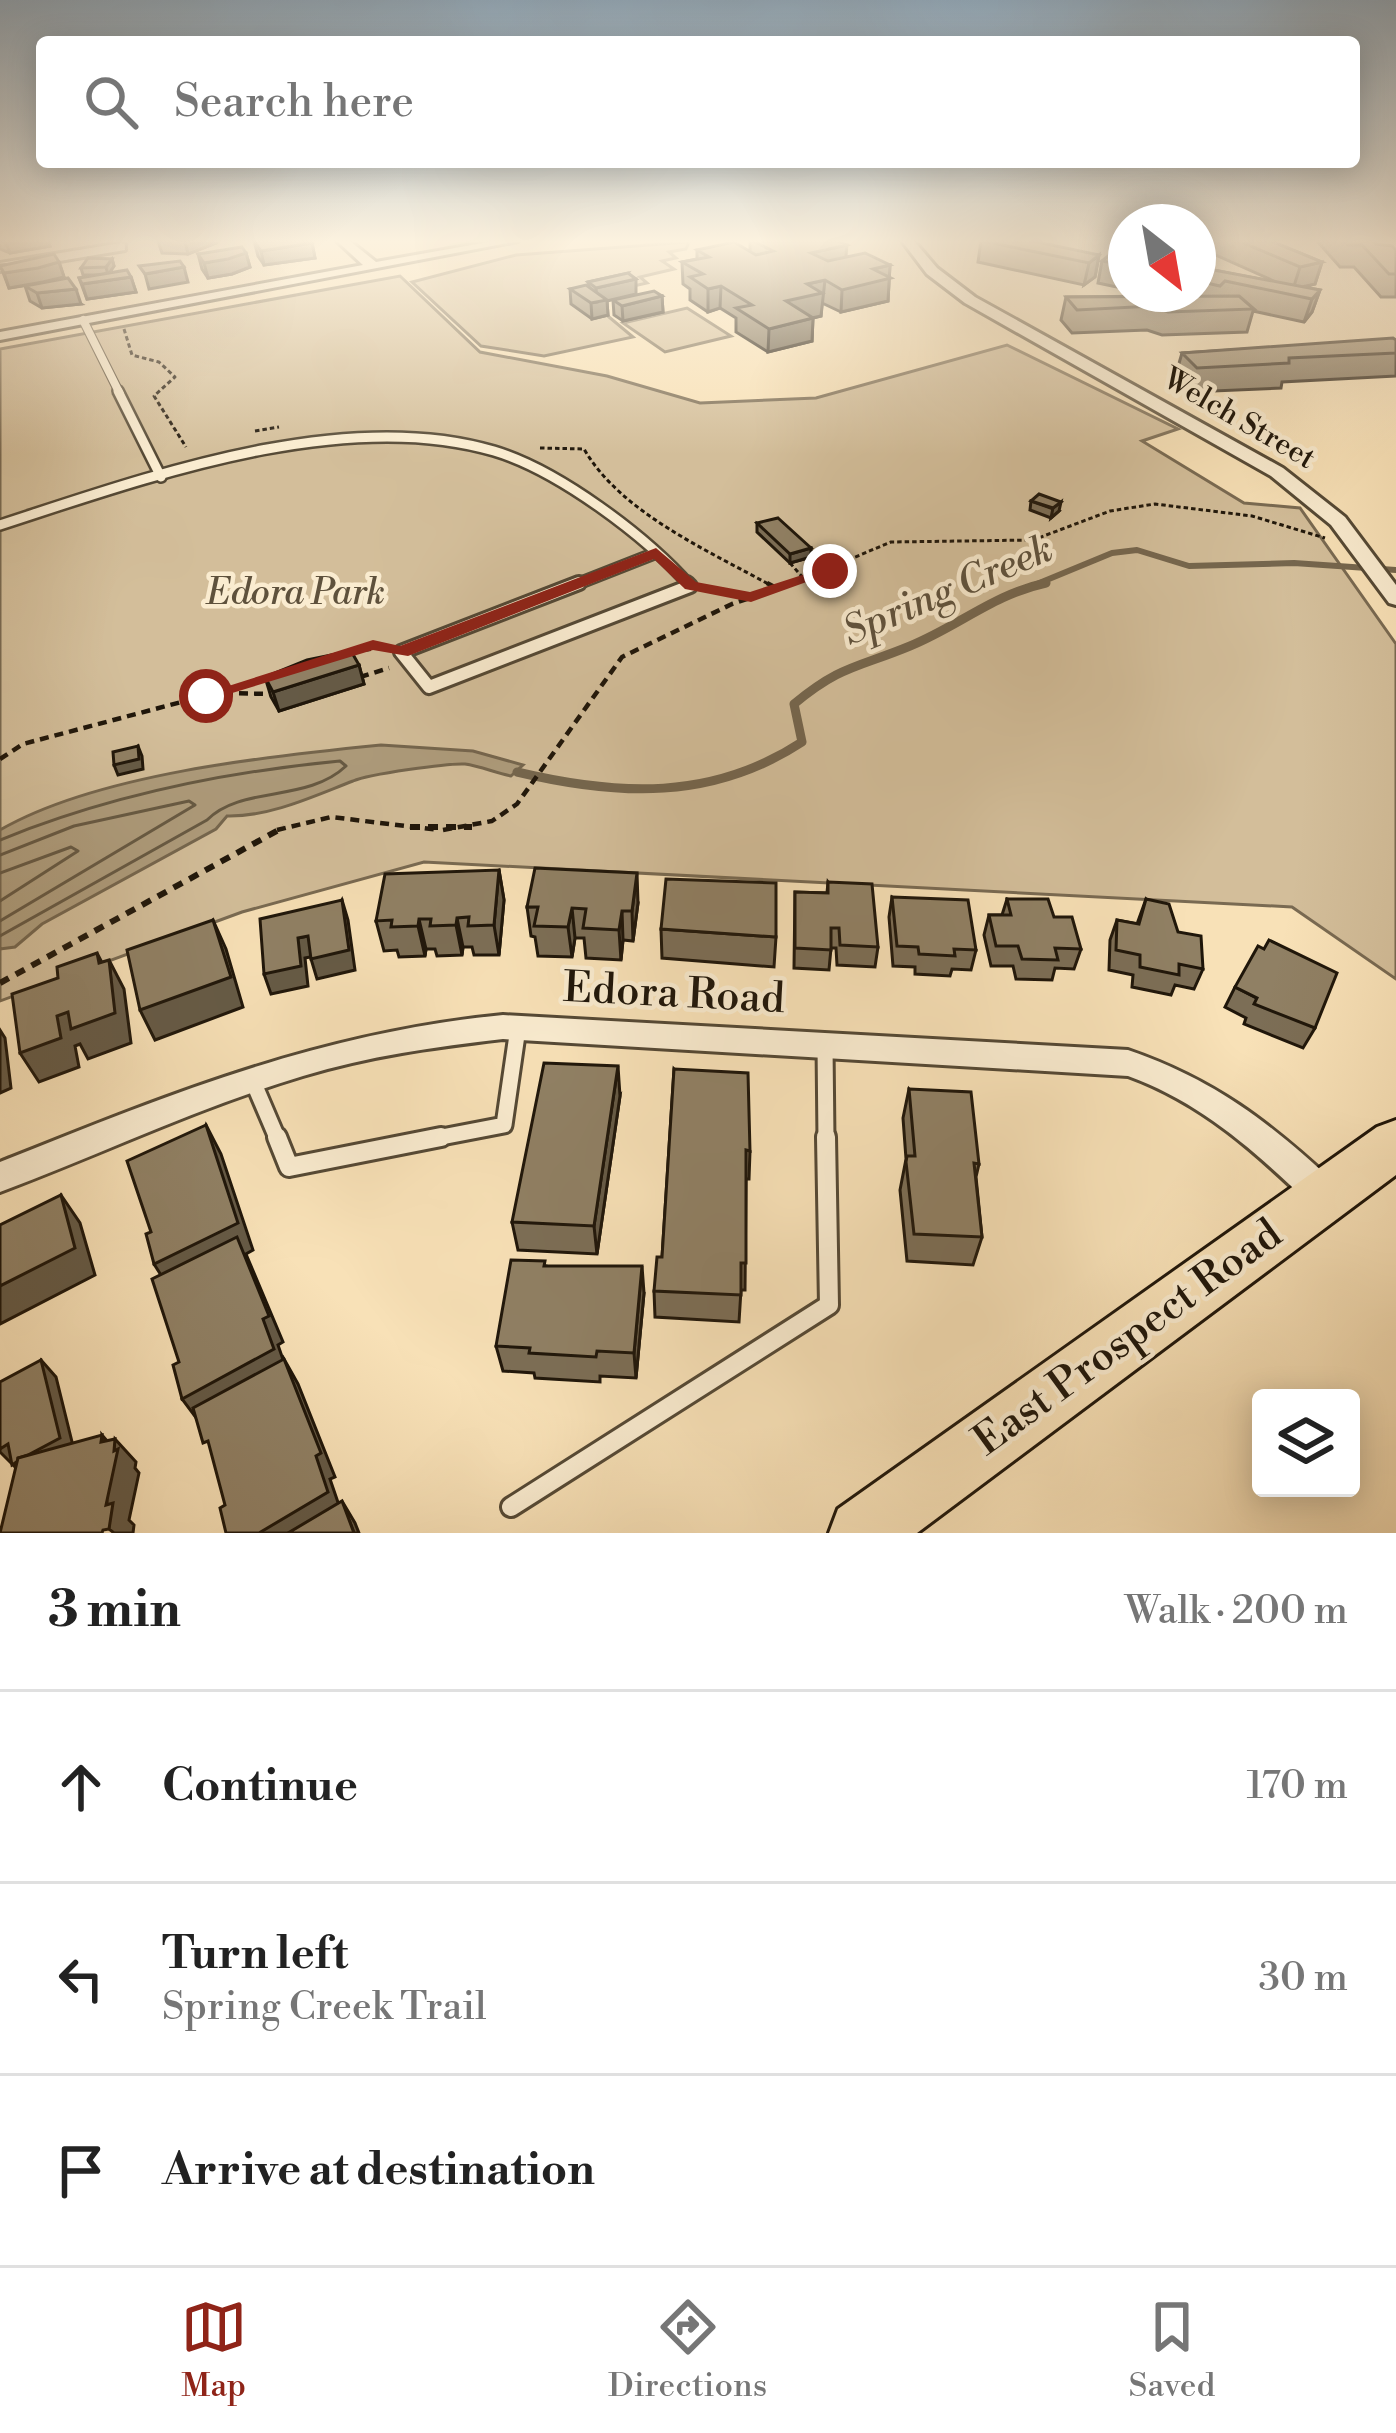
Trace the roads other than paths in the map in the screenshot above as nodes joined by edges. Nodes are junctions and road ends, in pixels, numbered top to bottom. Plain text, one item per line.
1 (123, 313) edge
2 (992, 313) edge
3 (83, 320) junction
4 (0, 336) edge
5 (161, 477) junction
6 (0, 525) edge
7 (656, 553) junction
8 (1391, 591) edge
9 (518, 1028) junction
10 (825, 1044) junction
11 (252, 1078) junction
12 (1396, 1144) edge
13 (0, 1177) edge
14 (1324, 1195) junction
15 (511, 1507) dead end
16 (862, 1533) edge

1 - 3 street
2 - 8 street, Welch Street
3 - 4 street
3 - 5 lane
5 - 6 lane
5 - 7 lane
7 - 7 lane
9 - 10 street, Edora Road
9 - 11 street, Edora Road
9 - 11 lane
10 - 14 street, Edora Road
10 - 15 lane
11 - 13 street, Edora Road
12 - 14 main road, East Prospect Road
14 - 16 main road, East Prospect Road

